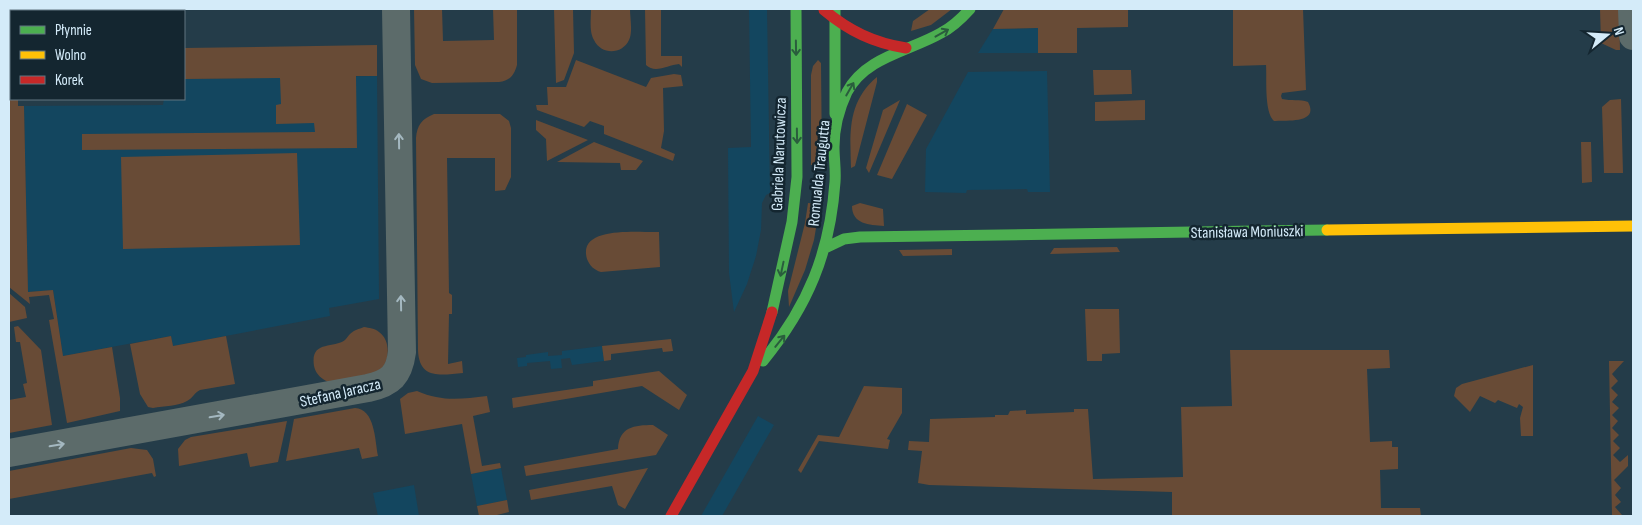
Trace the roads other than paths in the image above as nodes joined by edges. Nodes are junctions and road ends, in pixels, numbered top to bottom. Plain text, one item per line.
1 (396, 9) edge
2 (796, 9) edge
3 (823, 9) edge
4 (970, 9) edge
5 (1632, 9) edge
6 (849, 10) dead end
7 (835, 14) edge
8 (824, 34) dead end
9 (1633, 36) edge
10 (906, 48) junction
11 (809, 55) dead end
12 (797, 87) junction
13 (835, 135) junction
14 (833, 206) junction
15 (792, 222) joint
16 (1633, 226) edge
17 (860, 237) junction
18 (826, 248) junction
19 (753, 371) junction
20 (9, 453) edge
21 (671, 516) edge

20 -> 1 street, Stefana Jaracza
2 -> 12 street, Gabriela Narutowicza
3 - 7 street, Romualda Traugutta
10 -> 4 street, Romualda Traugutta
5 - 9 street
6 - 7 street
7 - 8 street
7 - 10 street, Romualda Traugutta
7 - 13 street
13 -> 10 street, Romualda Traugutta
11 - 12 street, Gabriela Narutowicza
12 -> 15 street, Gabriela Narutowicza
13 - 14 street, Romualda Traugutta
14 - 17 street
14 - 18 street, Romualda Traugutta
15 -> 19 street, Romualda Traugutta
16 - 17 street, Stanisława Moniuszki
17 - 18 street, Stanisława Moniuszki
19 -> 18 street, Romualda Traugutta
19 - 21 street, Romualda Traugutta

